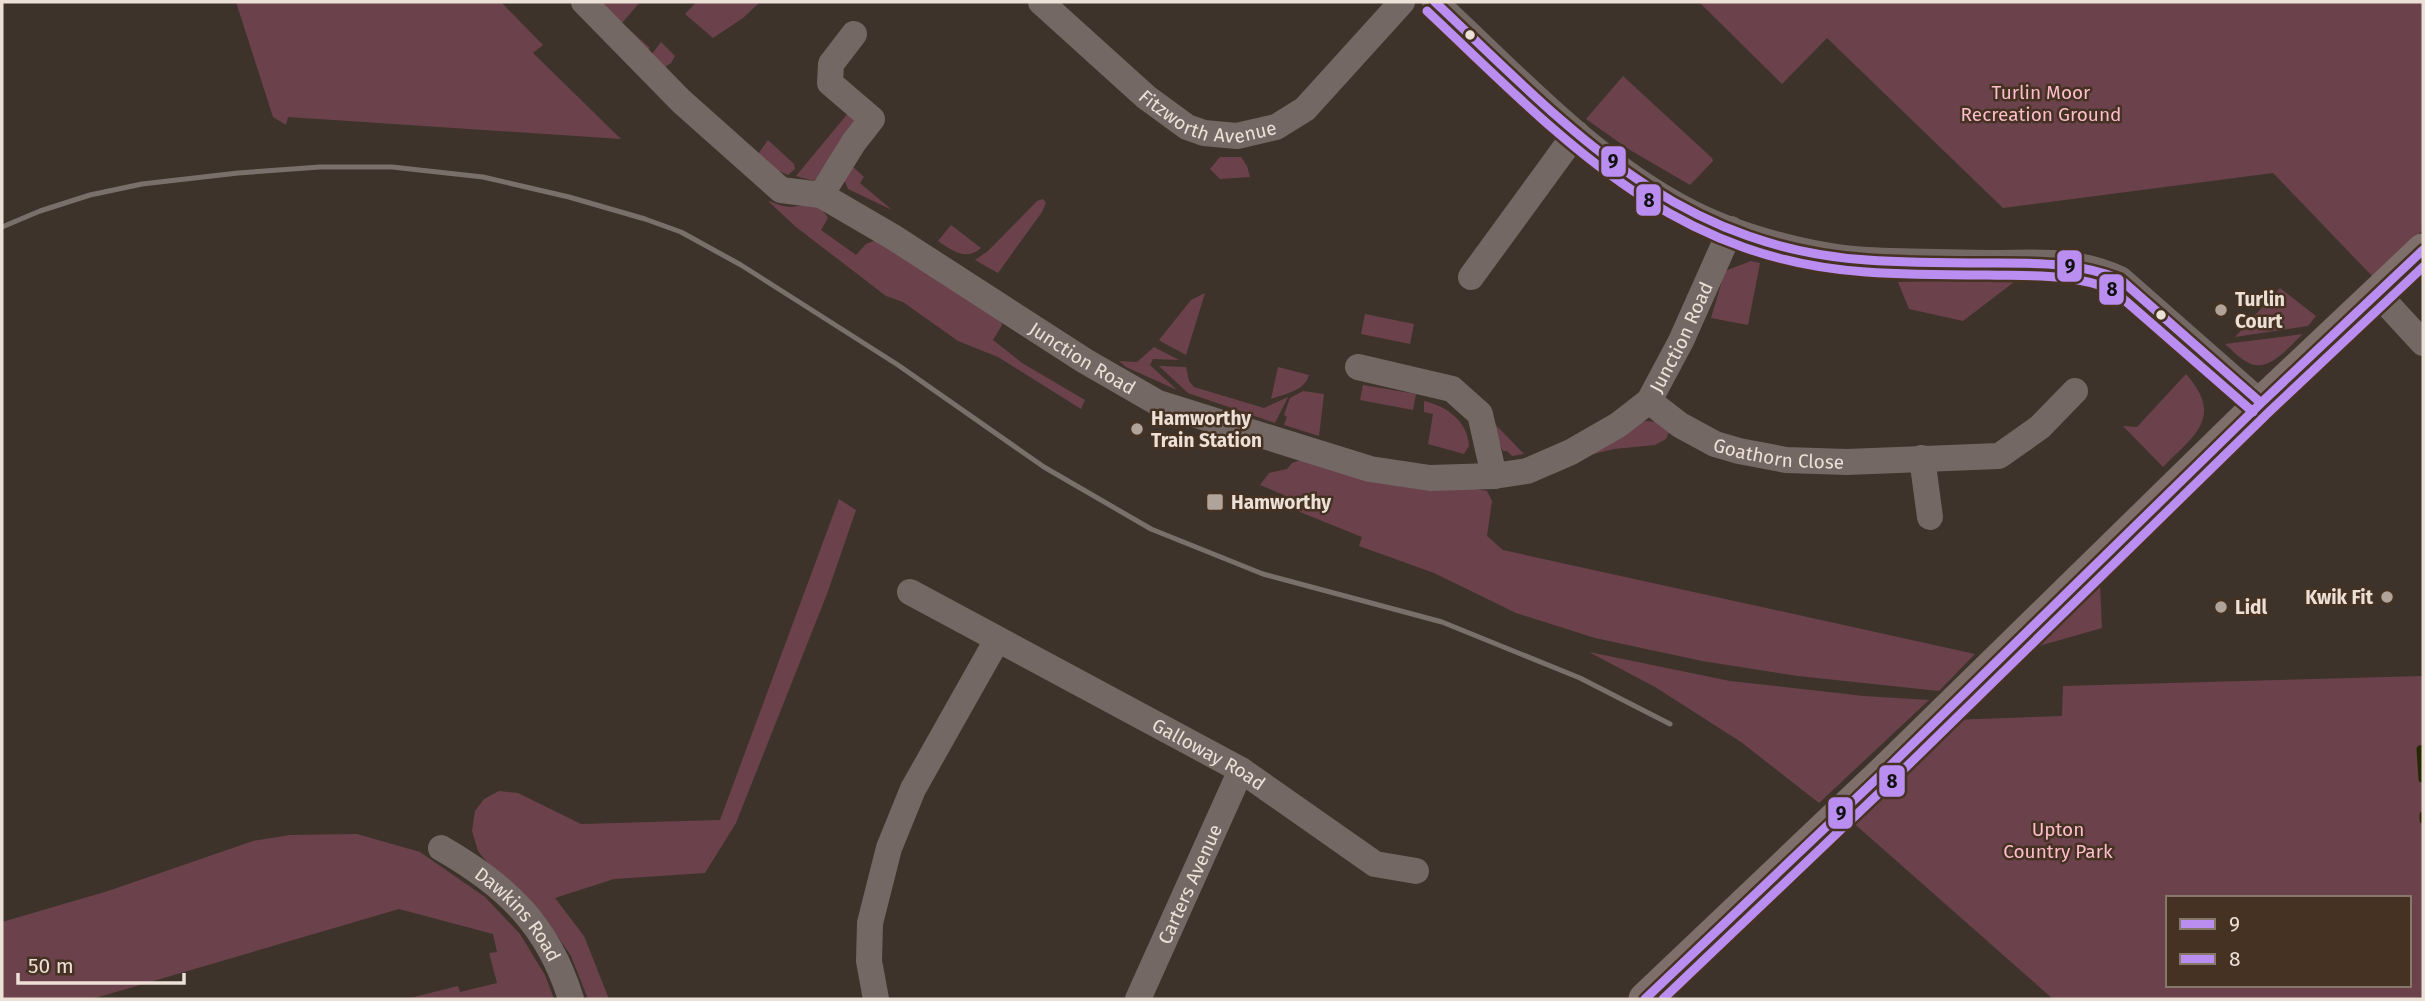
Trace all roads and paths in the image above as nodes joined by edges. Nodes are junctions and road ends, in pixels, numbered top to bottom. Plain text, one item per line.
1 (584, 2) edge
2 (1041, 2) edge
3 (1402, 2) edge
4 (1435, 2) edge
5 (854, 34) dead end
6 (1576, 133) junction
7 (821, 195) junction
8 (1731, 229) junction
9 (2423, 250) edge
10 (1471, 277) dead end
11 (2377, 293) junction
12 (2423, 343) edge
13 (1358, 367) dead end
14 (2076, 391) dead end
15 (1649, 401) junction
16 (2262, 402) junction
17 (1922, 458) junction
18 (1493, 476) junction
19 (1930, 517) dead end
20 (910, 592) dead end
21 (997, 639) junction
22 (1241, 770) junction
23 (441, 848) dead end
24 (1416, 870) dead end
25 (571, 999) edge
26 (876, 999) edge
27 (1138, 999) edge
28 (1645, 999) edge

1 - 7 street, Junction Road
2 - 3 street, Fitzworth Avenue
4 - 6 street
5 - 7 street
6 - 8 street
6 - 10 street
7 - 18 street, Junction Road
8 - 15 street, Junction Road
8 - 16 street
9 - 11 main road
11 - 12 street
11 - 16 main road
13 - 18 street
14 - 17 street, Goathorn Close
15 - 17 street, Goathorn Close
15 - 18 street, Junction Road
16 - 28 main road
17 - 19 street
20 - 21 street, Galloway Road
21 - 22 street, Galloway Road
21 - 26 street
22 - 24 street, Galloway Road
22 - 27 street, Carters Avenue
23 - 25 street, Dawkins Road

